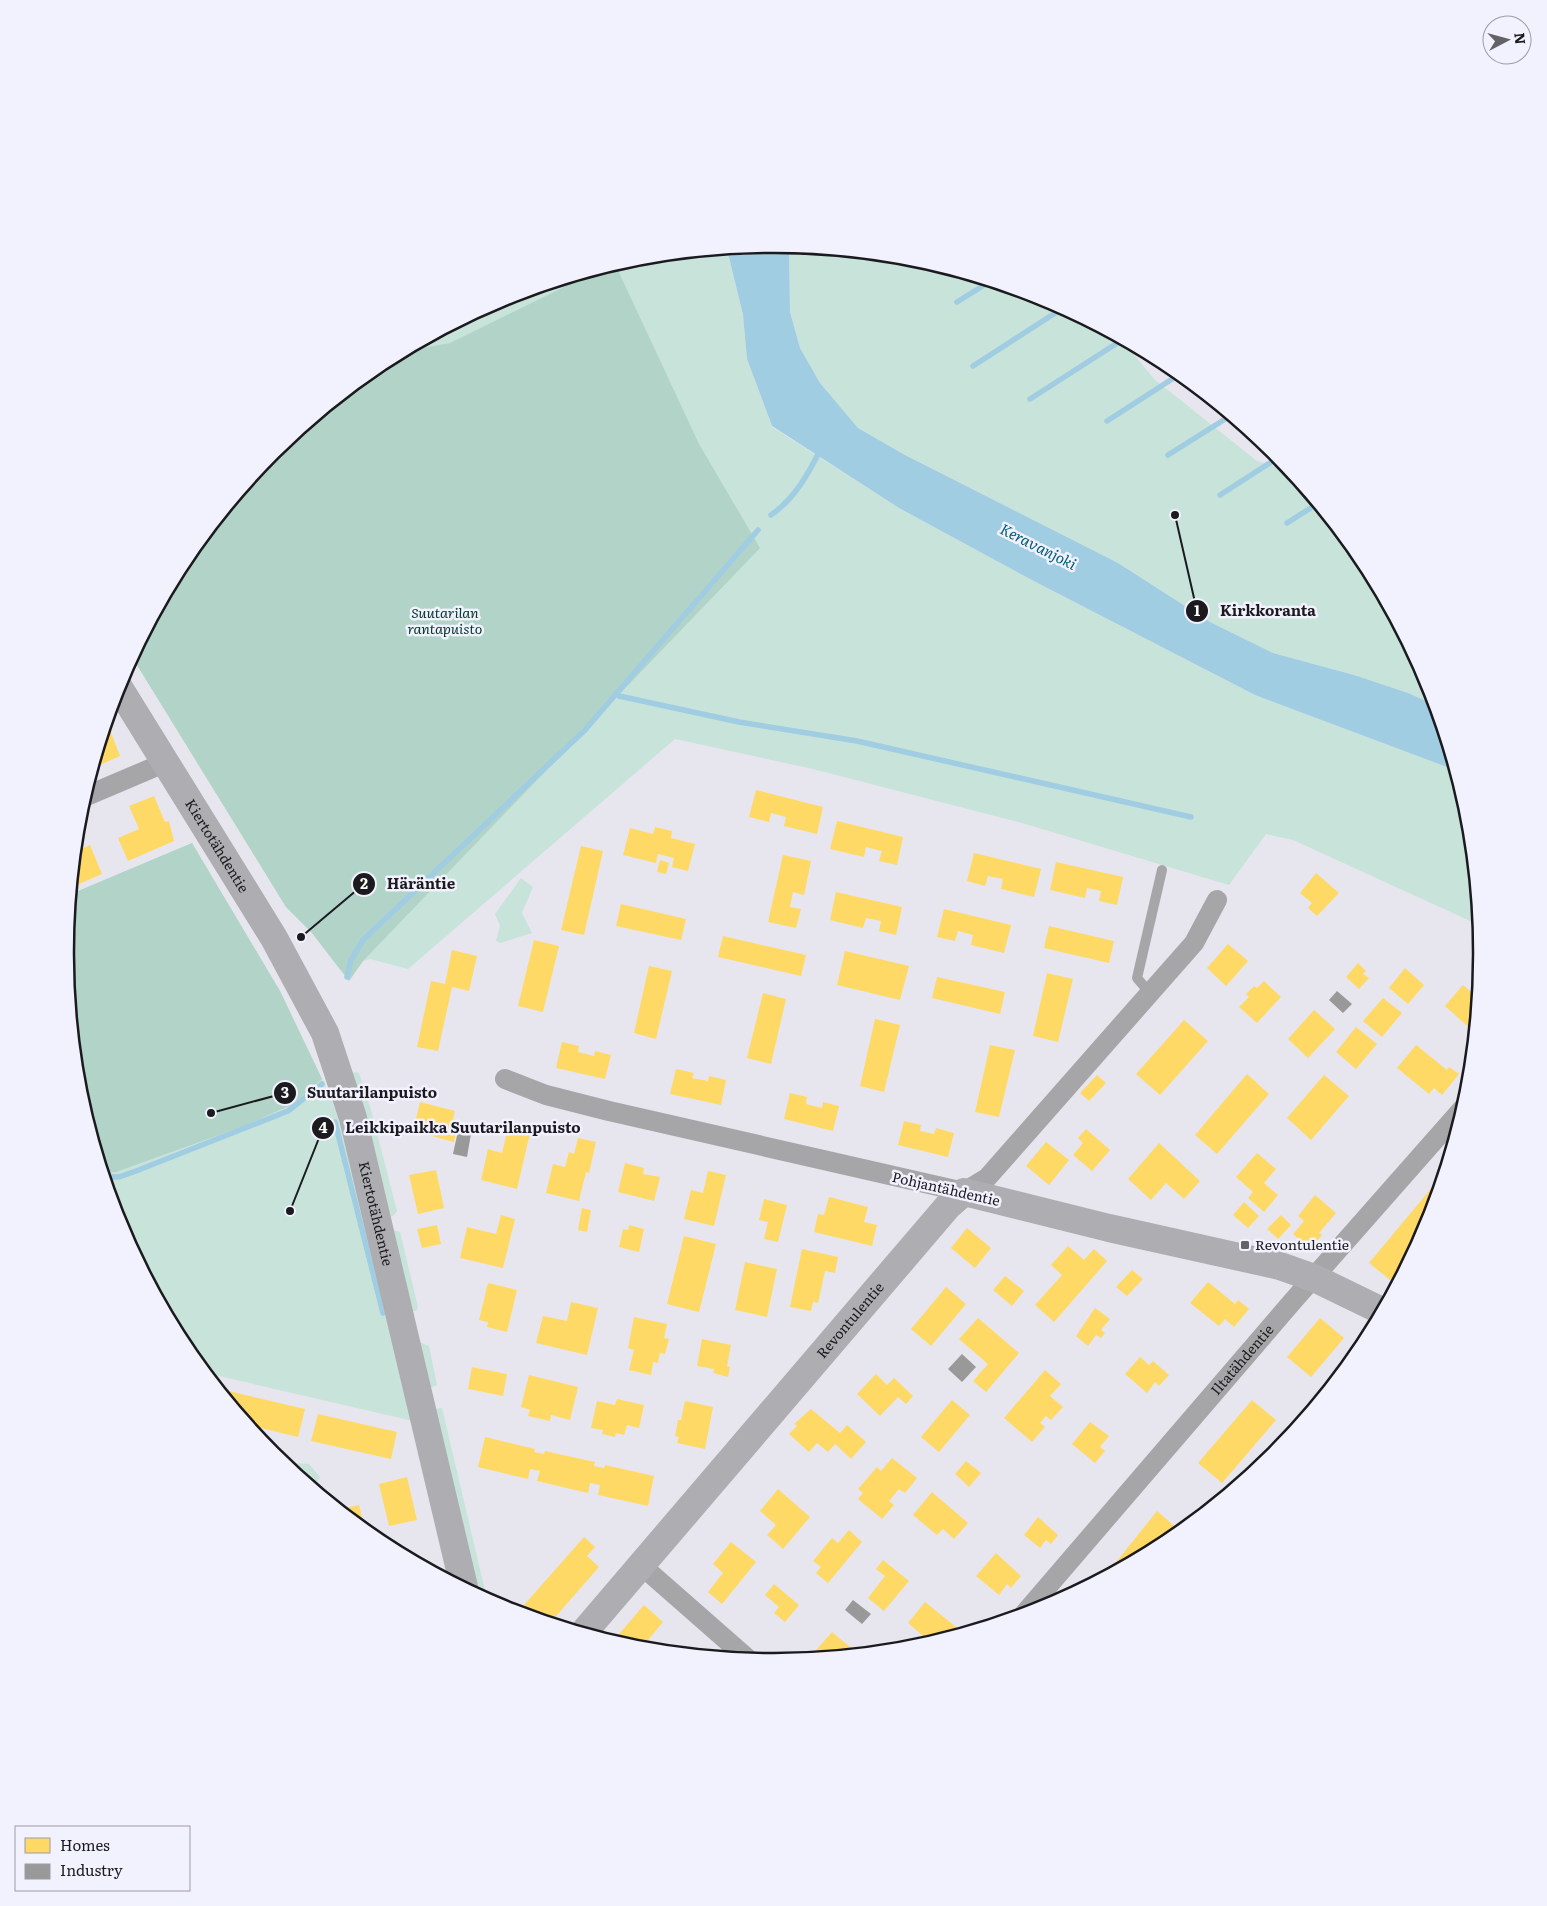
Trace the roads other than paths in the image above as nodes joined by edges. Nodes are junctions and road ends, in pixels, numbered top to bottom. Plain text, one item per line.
1 (123, 695) edge
2 (164, 763) junction
3 (93, 793) edge
4 (1162, 870) dead end
5 (1217, 900) dead end
6 (1149, 992) junction
7 (505, 1079) dead end
8 (1453, 1120) edge
9 (964, 1192) junction
10 (1314, 1278) junction
11 (1377, 1308) edge
12 (642, 1566) junction
13 (462, 1580) edge
14 (1035, 1601) edge
15 (588, 1628) edge
16 (739, 1651) edge

1 - 2 street, Kiertotähdentie
2 - 3 street
2 - 13 street, Kiertotähdentie
4 - 6 lane
5 - 6 street, Revontulentie
6 - 9 street, Revontulentie
7 - 9 street, Pohjantähdentie
8 - 10 street, Iltatähdentie
9 - 10 street, Pohjantähdentie
9 - 12 street, Revontulentie
10 - 11 street, Pohjantähdentie
10 - 14 street, Iltatähdentie
12 - 15 street, Revontulentie
12 - 16 street

